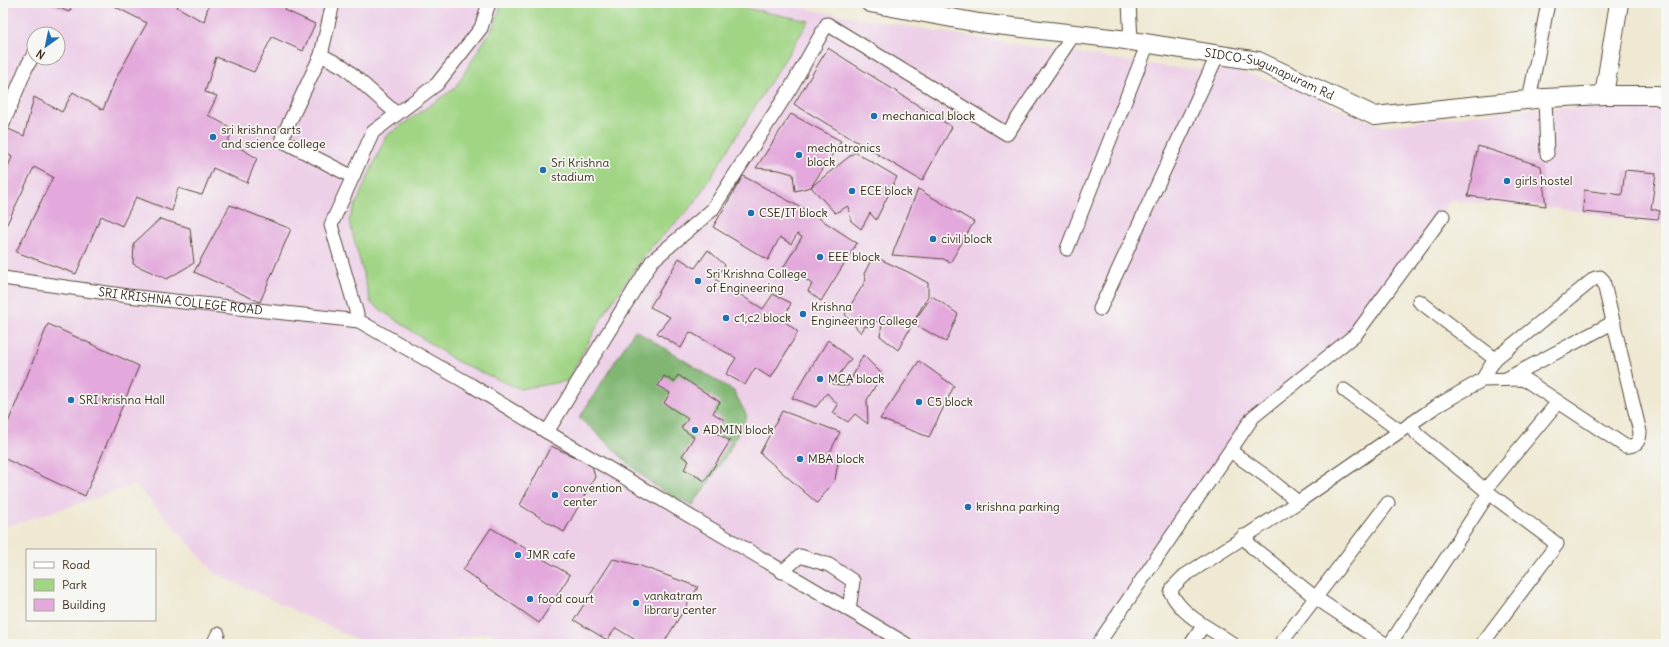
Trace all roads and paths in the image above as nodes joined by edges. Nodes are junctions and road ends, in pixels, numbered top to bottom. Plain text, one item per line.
1 (333, 3) edge
2 (489, 3) edge
3 (870, 3) edge
4 (1129, 3) edge
5 (1548, 3) edge
6 (1619, 3) edge
7 (1074, 34) junction
8 (1140, 42) junction
9 (1218, 54) junction
10 (321, 55) junction
11 (27, 66) edge
12 (1604, 95) junction
13 (1666, 98) edge
14 (1537, 99) junction
15 (397, 114) junction
16 (3, 124) edge
17 (1547, 154) dead end
18 (353, 177) junction
19 (1443, 216) dead end
20 (1067, 249) dead end
21 (3, 278) edge
22 (1419, 301) dead end
23 (1100, 309) dead end
24 (359, 321) junction
25 (1614, 322) junction
26 (1495, 359) junction
27 (1505, 379) junction
28 (1482, 380) junction
29 (1344, 390) dead end
30 (1558, 402) junction
31 (1405, 427) junction
32 (547, 432) junction
33 (1236, 455) dead end
34 (1487, 492) junction
35 (1298, 502) junction
36 (1388, 503) dead end
37 (1243, 536) junction
38 (782, 572) junction
39 (1316, 598) junction
40 (849, 610) junction
41 (1202, 626) junction
42 (906, 644) edge
43 (1098, 644) edge
44 (1191, 644) edge
45 (1233, 644) edge
46 (1280, 644) edge
47 (1386, 644) edge
48 (1390, 644) edge
49 (1482, 644) edge

1 - 10 street
2 - 15 street
3 - 7 street, SIDCO-Sugunapuram Rd
4 - 8 street
5 - 14 street
6 - 12 street
7 - 8 street, SIDCO-Sugunapuram Rd
7 - 32 street
8 - 9 street, SIDCO-Sugunapuram Rd
8 - 20 street
9 - 14 street, SIDCO-Sugunapuram Rd
9 - 23 street
10 - 15 street
10 - 18 street
11 - 16 street
12 - 13 street, SIDCO-Sugunapuram Rd
12 - 14 street, SIDCO-Sugunapuram Rd
14 - 17 street
15 - 18 street
18 - 24 street
19 - 43 street
21 - 24 street, SRI KRISHNA COLLEGE ROAD
22 - 26 street
24 - 32 street
25 - 26 street
25 - 27 street
25 - 30 street
26 - 28 street
27 - 28 street
27 - 30 street
28 - 31 street
29 - 31 street
30 - 34 street
31 - 34 street
31 - 35 street
32 - 38 street
33 - 35 street
34 - 48 street
34 - 49 street
35 - 37 street
36 - 39 street
37 - 39 street
37 - 41 street
38 - 40 street
38 - 40 street
39 - 46 street
39 - 47 street
40 - 42 street
41 - 44 street
41 - 45 street

